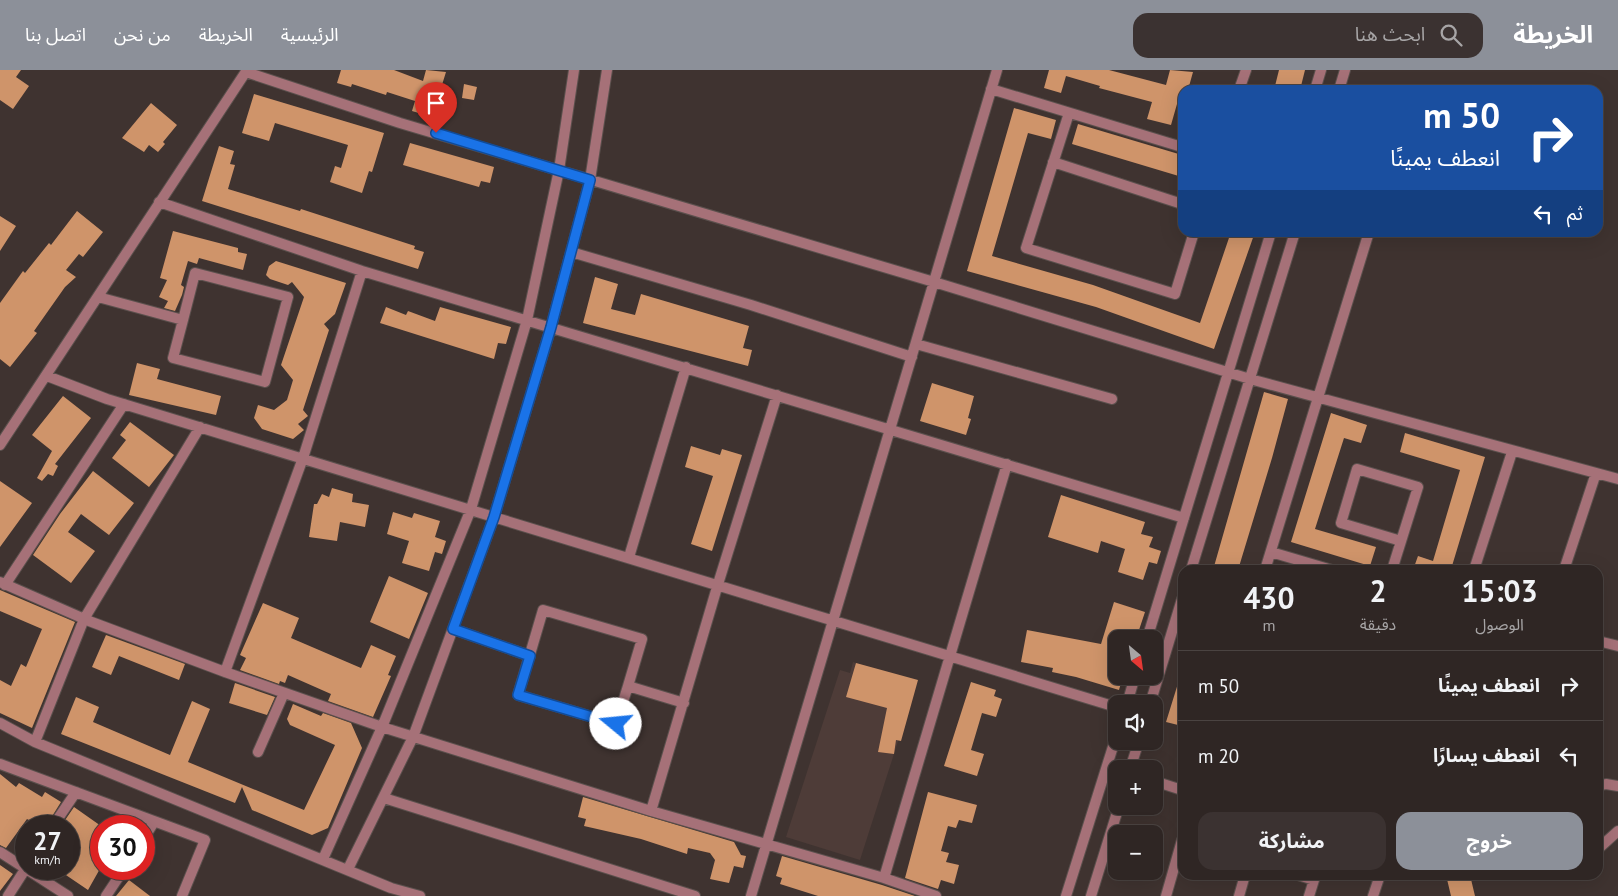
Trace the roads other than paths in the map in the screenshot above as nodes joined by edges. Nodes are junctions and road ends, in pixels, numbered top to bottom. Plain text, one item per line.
1 (574, 70) edge
2 (607, 70) edge
3 (997, 70) edge
4 (1246, 70) edge
5 (1321, 70) edge
6 (1345, 70) edge
7 (246, 71) edge
8 (1242, 85) edge
9 (1316, 85) edge
10 (1340, 85) edge
11 (991, 89) junction
12 (1069, 113) junction
13 (1178, 146) edge
14 (1053, 162) junction
15 (559, 170) junction
16 (590, 180) junction
17 (159, 202) junction
18 (1178, 203) edge
19 (1192, 237) edge
20 (1270, 237) edge
21 (1293, 237) edge
22 (1367, 237) edge
23 (571, 252) junction
24 (362, 271) junction
25 (934, 282) junction
26 (98, 297) junction
27 (183, 320) junction
28 (527, 320) junction
29 (551, 327) junction
30 (916, 344) junction
31 (912, 357) junction
32 (686, 367) junction
33 (1228, 373) junction
34 (47, 376) junction
35 (1250, 379) junction
36 (777, 395) junction
37 (1319, 396) junction
38 (1112, 399) dead end
39 (124, 404) junction
40 (200, 427) junction
41 (890, 428) junction
42 (0, 445) edge
43 (1512, 452) junction
44 (303, 458) junction
45 (1007, 464) junction
46 (1596, 473) junction
47 (1618, 478) edge
48 (471, 509) junction
49 (494, 517) junction
50 (1184, 518) junction
51 (1401, 541) junction
52 (1271, 552) junction
53 (629, 557) junction
54 (1193, 565) edge
55 (1267, 565) edge
56 (1315, 565) edge
57 (1394, 565) edge
58 (1476, 565) edge
59 (1566, 565) edge
60 (2, 583) edge
61 (718, 584) junction
62 (1178, 612) edge
63 (84, 619) junction
64 (833, 621) junction
65 (453, 629) junction
66 (1150, 630) edge
67 (1603, 642) edge
68 (1618, 646) edge
69 (530, 656) junction
70 (950, 656) junction
71 (225, 672) junction
72 (628, 686) junction
73 (284, 693) junction
74 (1153, 695) edge
75 (684, 703) junction
76 (1108, 705) edge
77 (0, 723) edge
78 (382, 728) junction
79 (413, 737) junction
80 (35, 742) junction
81 (1112, 750) edge
82 (258, 752) dead end
83 (0, 764) edge
84 (1163, 784) edge
85 (1603, 785) edge
86 (1618, 786) edge
87 (1178, 789) edge
88 (76, 792) junction
89 (384, 798) junction
90 (651, 811) junction
91 (60, 815) edge
92 (136, 815) edge
93 (1116, 815) edge
94 (155, 822) edge
95 (1618, 831) edge
96 (765, 844) junction
97 (1603, 844) edge
98 (0, 852) edge
99 (1178, 854) edge
100 (323, 859) junction
101 (15, 861) edge
102 (348, 869) junction
103 (884, 878) junction
104 (18, 880) edge
105 (44, 880) edge
106 (117, 880) edge
107 (1244, 880) edge
108 (1314, 880) edge
109 (1378, 880) edge
110 (8, 896) edge
111 (68, 896) edge
112 (106, 896) edge
113 (182, 896) edge
114 (420, 896) edge
115 (695, 896) edge
116 (751, 896) edge
117 (936, 896) edge
118 (1066, 896) edge
119 (1091, 896) edge
120 (1166, 896) edge
121 (1239, 896) edge
122 (1309, 896) edge
123 (1373, 896) edge

1 - 15 street
2 - 16 street
3 - 11 street
4 - 8 street
5 - 9 street
6 - 10 street
7 - 15 street
7 - 17 street
11 - 12 street
11 - 25 street
12 - 13 street
12 - 14 street
14 - 18 street
14 - 19 street
15 - 16 street
15 - 28 street
16 - 23 street
16 - 25 street
17 - 24 street
17 - 26 street
20 - 33 street
21 - 35 street
22 - 37 street
23 - 29 street
23 - 31 street
24 - 28 street
24 - 44 street
25 - 30 street
25 - 33 street
26 - 27 street
26 - 34 street
27 - 27 street
28 - 29 street
28 - 48 street
29 - 32 street
29 - 49 street
30 - 31 street
30 - 38 street
31 - 41 street
32 - 36 street
32 - 53 street
33 - 35 street
33 - 50 street
34 - 39 street
34 - 42 street
35 - 37 street
35 - 54 street
36 - 41 street
36 - 61 street
37 - 43 street
37 - 52 street
39 - 40 street
39 - 60 street
40 - 44 street
40 - 63 street
41 - 45 street
41 - 64 street
43 - 46 street
43 - 58 street
44 - 48 street
44 - 71 street
45 - 50 street
45 - 70 street
46 - 47 street
46 - 59 street
48 - 49 street
48 - 78 street
49 - 53 street
49 - 65 street
50 - 66 street
51 - 51 street
51 - 57 street
52 - 55 street
52 - 56 street
53 - 61 street
60 - 63 street
61 - 64 street
61 - 75 street
62 - 74 street
63 - 71 street
63 - 80 street
64 - 70 street
64 - 96 street
65 - 69 street
65 - 79 street
67 - 68 street
69 - 72 street
69 - 72 street
70 - 76 street
70 - 103 street
71 - 73 street
72 - 75 street
73 - 78 street
73 - 82 street
75 - 90 street
77 - 80 street
78 - 79 street
78 - 100 street
79 - 89 street
79 - 90 street
80 - 100 street
81 - 118 street
83 - 88 street
84 - 87 street
85 - 86 street
88 - 91 street
88 - 92 street
89 - 102 street
89 - 115 street
90 - 96 street
93 - 119 street
94 - 113 street
95 - 97 street
96 - 103 street
96 - 116 street
98 - 101 street
99 - 120 street
100 - 102 street
102 - 114 street
103 - 117 street
104 - 110 street
105 - 111 street
106 - 112 street
107 - 121 street
108 - 122 street
109 - 123 street

